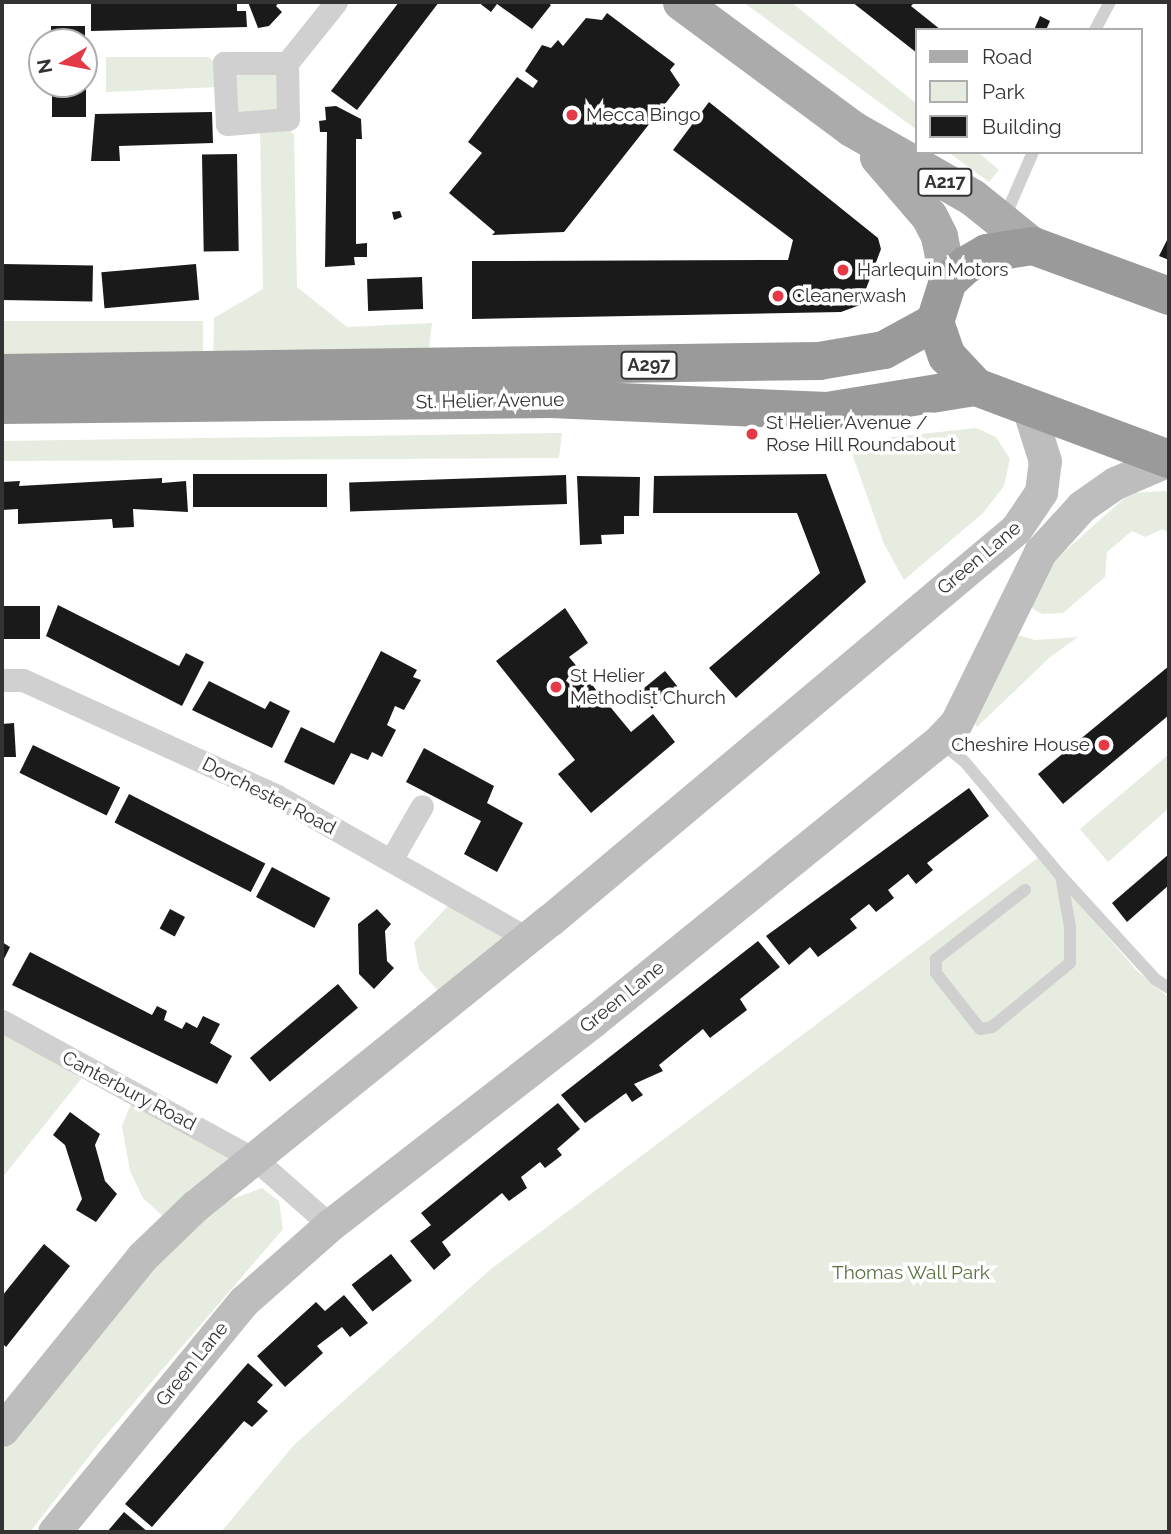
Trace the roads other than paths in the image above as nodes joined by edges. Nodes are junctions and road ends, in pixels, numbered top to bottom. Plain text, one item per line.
1 (336, 2) edge
2 (681, 2) edge
3 (1110, 2) edge
4 (1096, 28) edge
5 (287, 63) dead end
6 (851, 128) junction
7 (1032, 154) edge
8 (1003, 222) junction
9 (1033, 246) junction
10 (948, 281) junction
11 (1169, 296) edge
12 (935, 322) junction
13 (2, 373) edge
14 (976, 387) junction
15 (2, 405) edge
16 (1028, 407) junction
17 (1169, 459) edge
18 (2, 680) edge
19 (939, 741) junction
20 (422, 806) dead end
21 (391, 860) junction
22 (1061, 876) junction
23 (1025, 890) dead end
24 (527, 938) junction
25 (1169, 988) edge
26 (2, 1021) edge
27 (256, 1160) junction
28 (330, 1225) junction
29 (2, 1430) edge
30 (54, 1532) edge

1 - 5 street
2 - 6 main road, A217
3 - 4 lane
6 - 8 main road, A217
6 - 10 main road, A217
7 - 8 lane
8 - 9 main road, A217
9 - 10 highway, A217
9 - 11 highway, A217
10 - 12 highway, A217
12 - 13 highway, St. Helier Avenue / A297
12 - 14 highway
14 - 15 highway, St. Helier Avenue
14 - 16 highway
16 - 17 highway
16 - 24 main road, Green Lane
17 - 19 main road, Green Lane
18 - 21 street, Dorchester Road
19 - 22 lane
19 - 28 main road, Green Lane
20 - 21 street
21 - 24 street, Dorchester Road
22 - 23 lane
22 - 25 lane
24 - 27 main road, Green Lane
26 - 27 street, Canterbury Road
27 - 28 street, Canterbury Road
27 - 29 main road, Green Lane
28 - 30 main road, Green Lane

